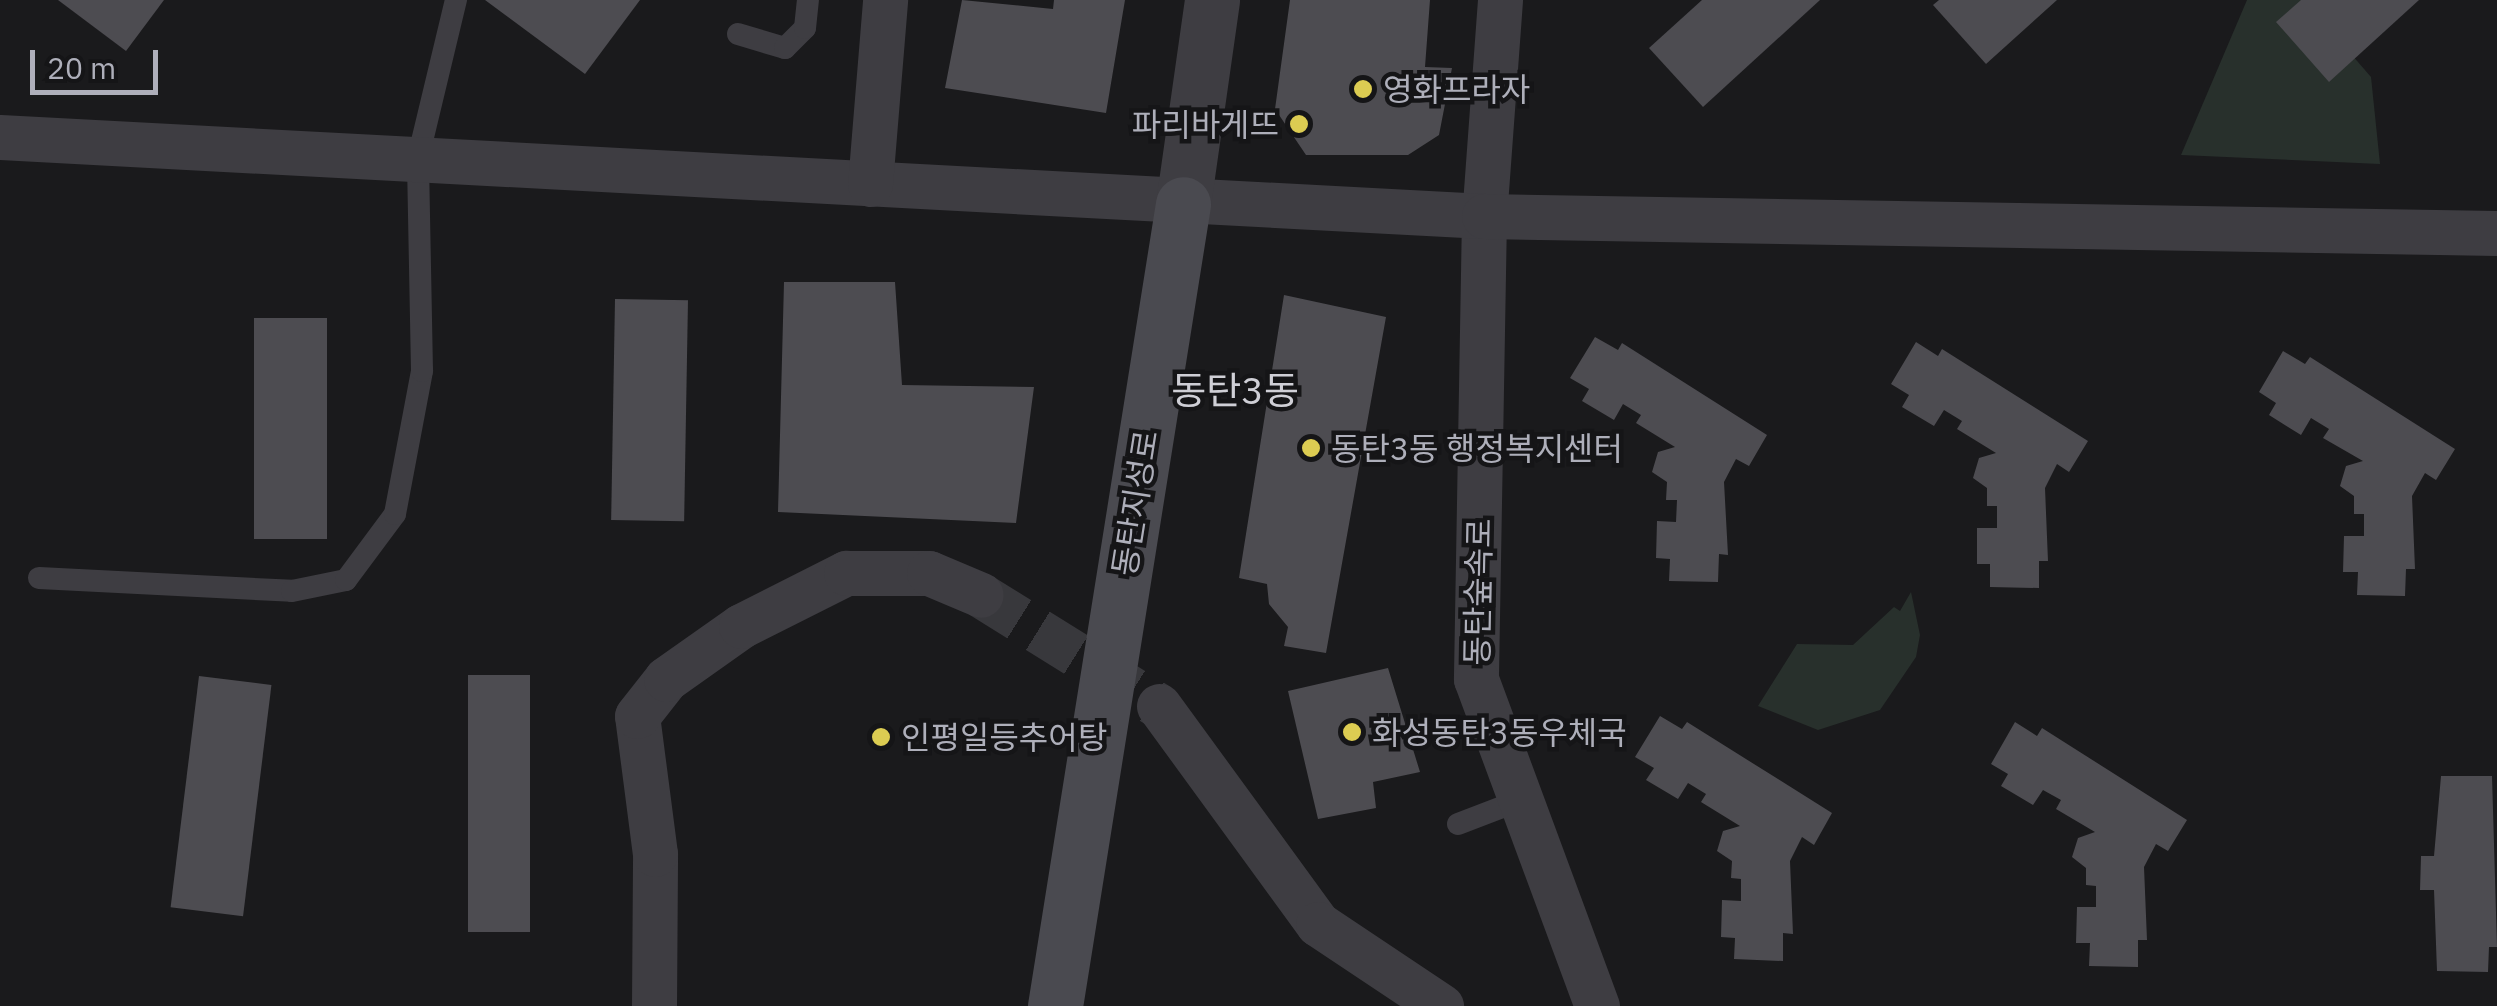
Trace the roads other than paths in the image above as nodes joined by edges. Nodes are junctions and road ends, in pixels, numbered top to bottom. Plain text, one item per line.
1 (456, 0) edge
2 (808, 0) edge
3 (885, 0) edge
4 (1212, 0) edge
5 (1500, 0) edge
6 (738, 34) dead end
7 (0, 137) edge
8 (418, 158) junction
9 (870, 184) junction
10 (1183, 204) junction
11 (1484, 216) junction
12 (2497, 233) edge
13 (39, 578) dead end
14 (981, 595) tunnel mouth
15 (1159, 706) tunnel mouth
16 (1521, 800) junction
17 (1458, 824) dead end
18 (654, 1006) edge
19 (1055, 1006) edge
20 (1442, 1006) edge
21 (1597, 1006) edge

1 - 8 lane
2 - 6 lane
3 - 9 street
4 - 10 street, 동탄지성로
5 - 11 street, 동탄숲속로
7 - 8 street
8 - 9 street
8 - 13 lane
9 - 10 street
10 - 11 street
10 - 19 main road, 동탄지성로
11 - 12 street
11 - 16 street, 동탄숲속로
14 - 18 street
15 - 20 street
16 - 17 lane
16 - 21 street, 동탄숲속로

